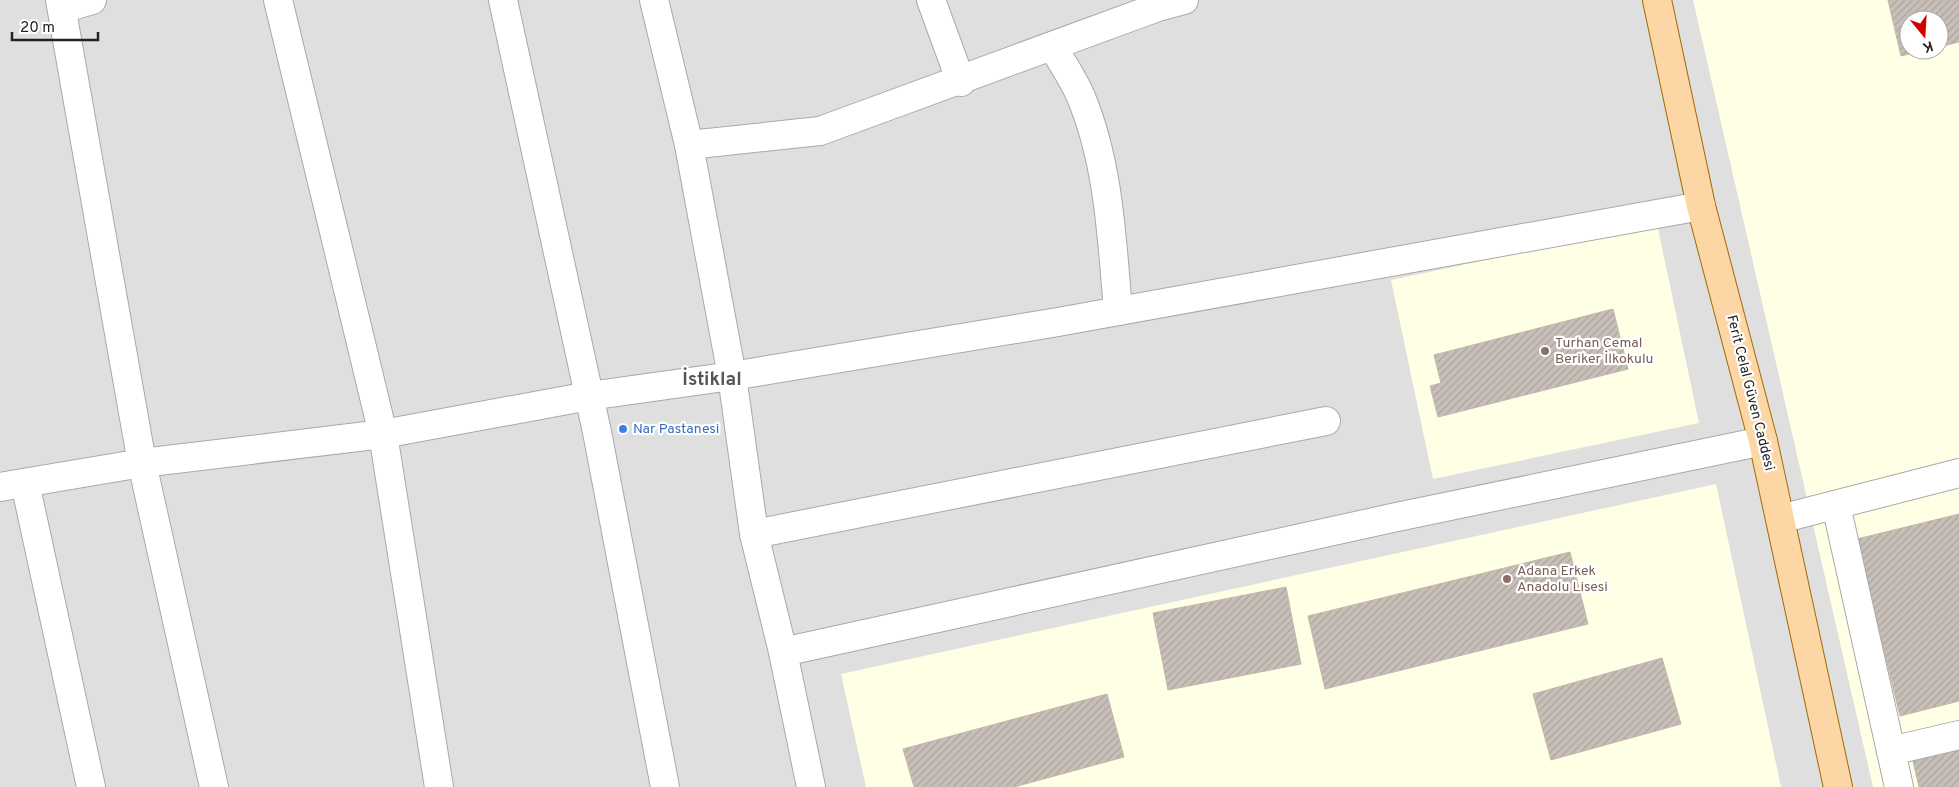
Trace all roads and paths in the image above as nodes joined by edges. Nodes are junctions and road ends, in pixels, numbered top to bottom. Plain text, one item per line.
1 (92, 0) edge
2 (278, 0) edge
3 (503, 0) edge
4 (654, 0) edge
5 (931, 0) edge
6 (1184, 0) edge
7 (1657, 0) edge
8 (1157, 4) edge
9 (61, 5) edge
10 (1054, 46) junction
11 (961, 82) junction
12 (689, 145) junction
13 (1701, 206) junction
14 (1118, 311) junction
15 (732, 376) junction
16 (589, 396) junction
17 (1326, 421) dead end
18 (383, 434) junction
19 (1763, 441) junction
20 (142, 463) junction
21 (1959, 473) edge
22 (12, 485) edge
23 (1836, 505) junction
24 (1780, 519) junction
25 (754, 534) junction
26 (783, 652) junction
27 (1959, 735) edge
28 (1891, 751) junction
29 (91, 787) edge
30 (214, 787) edge
31 (439, 787) edge
32 (665, 787) edge
33 (811, 787) edge
34 (1838, 787) edge
35 (1899, 787) edge

1 - 9 street
2 - 18 street
3 - 16 street
4 - 12 street
5 - 11 street
6 - 8 street
7 - 13 main road, Ferit Celal Güven Caddesi
8 - 10 street
9 - 20 street
10 - 11 street
10 - 14 street
11 - 12 street
12 - 15 street
13 - 14 street
13 - 19 main road, Ferit Celal Güven Caddesi
14 - 15 street
15 - 16 street
15 - 25 street
16 - 18 street
16 - 32 street
17 - 25 street
18 - 20 street
18 - 31 street
19 - 24 main road, Ferit Celal Güven Caddesi
19 - 26 street
20 - 22 street
20 - 30 street
21 - 23 street
22 - 29 street
23 - 24 street
23 - 28 street
24 - 34 main road, Ferit Celal Güven Caddesi
25 - 26 street
26 - 33 street
27 - 28 street
28 - 35 street

